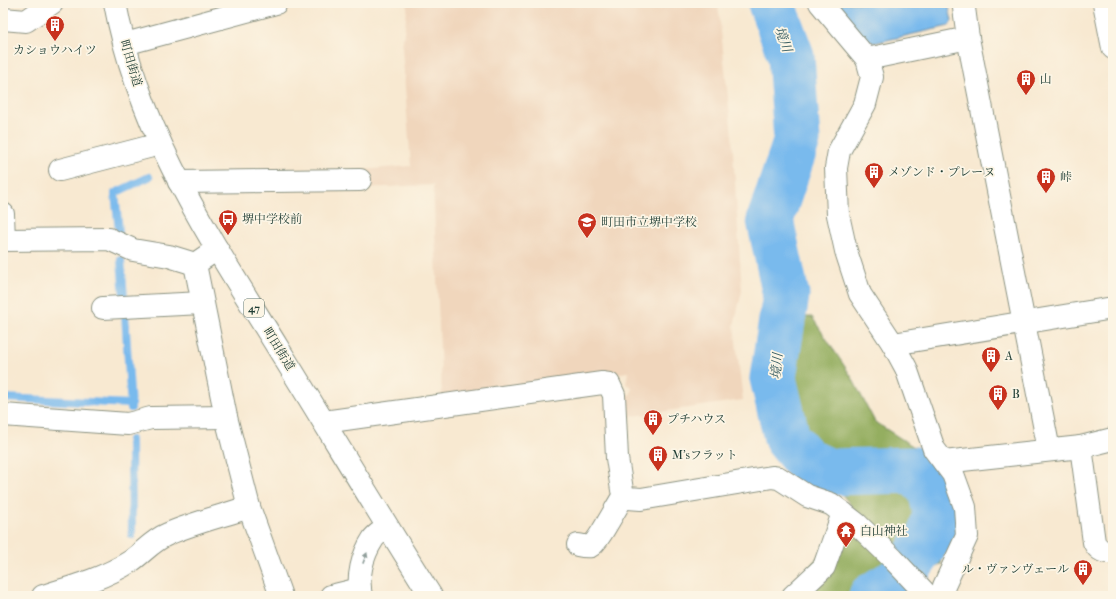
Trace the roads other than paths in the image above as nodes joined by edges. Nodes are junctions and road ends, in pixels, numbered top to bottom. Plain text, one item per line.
1 (52, 3) edge
2 (115, 3) edge
3 (276, 3) edge
4 (820, 3) edge
5 (966, 3) edge
6 (1104, 3) edge
7 (3, 19) edge
8 (968, 38) junction
9 (124, 44) junction
10 (1113, 48) edge
11 (867, 59) junction
12 (160, 144) junction
13 (60, 170) dead end
14 (360, 180) dead end
15 (179, 182) junction
16 (3, 214) edge
17 (4, 240) edge
18 (217, 249) junction
19 (196, 264) junction
20 (202, 303) junction
21 (103, 308) dead end
22 (1113, 308) edge
23 (1024, 322) junction
24 (893, 344) junction
25 (3, 415) edge
26 (226, 417) junction
27 (324, 422) junction
28 (1113, 439) edge
29 (1081, 447) junction
30 (1049, 450) junction
31 (944, 462) junction
32 (624, 495) junction
33 (249, 508) junction
34 (843, 513) junction
35 (387, 527) junction
36 (578, 545) dead end
37 (1113, 552) edge
38 (361, 593) edge
39 (932, 595) edge
40 (43, 596) edge
41 (281, 596) edge
42 (331, 596) edge
43 (431, 596) edge
44 (793, 596) edge

1 - 7 street
2 - 9 street, 町田街道 / 47
3 - 9 street
4 - 11 street
5 - 8 street
6 - 10 street
8 - 11 street
8 - 23 street
9 - 12 street, 町田街道 / 47
11 - 24 street
12 - 13 street
12 - 15 street, 町田街道 / 47
14 - 15 street
15 - 18 street, 町田街道 / 47
16 - 17 street
17 - 19 street
18 - 19 street
18 - 27 street, 町田街道 / 47
19 - 20 street
20 - 21 street
20 - 26 street
22 - 23 street
23 - 24 street
23 - 30 street
24 - 31 street
25 - 26 street
26 - 33 street
27 - 32 street
27 - 35 street, 町田街道 / 47
28 - 29 street
29 - 30 street
29 - 37 street
30 - 31 street
31 - 39 street
32 - 34 street
32 - 36 street
33 - 40 street
33 - 41 street
34 - 39 street
34 - 44 street
38 -> 35 street
35 - 43 street, 町田街道 / 47
38 - 42 street

